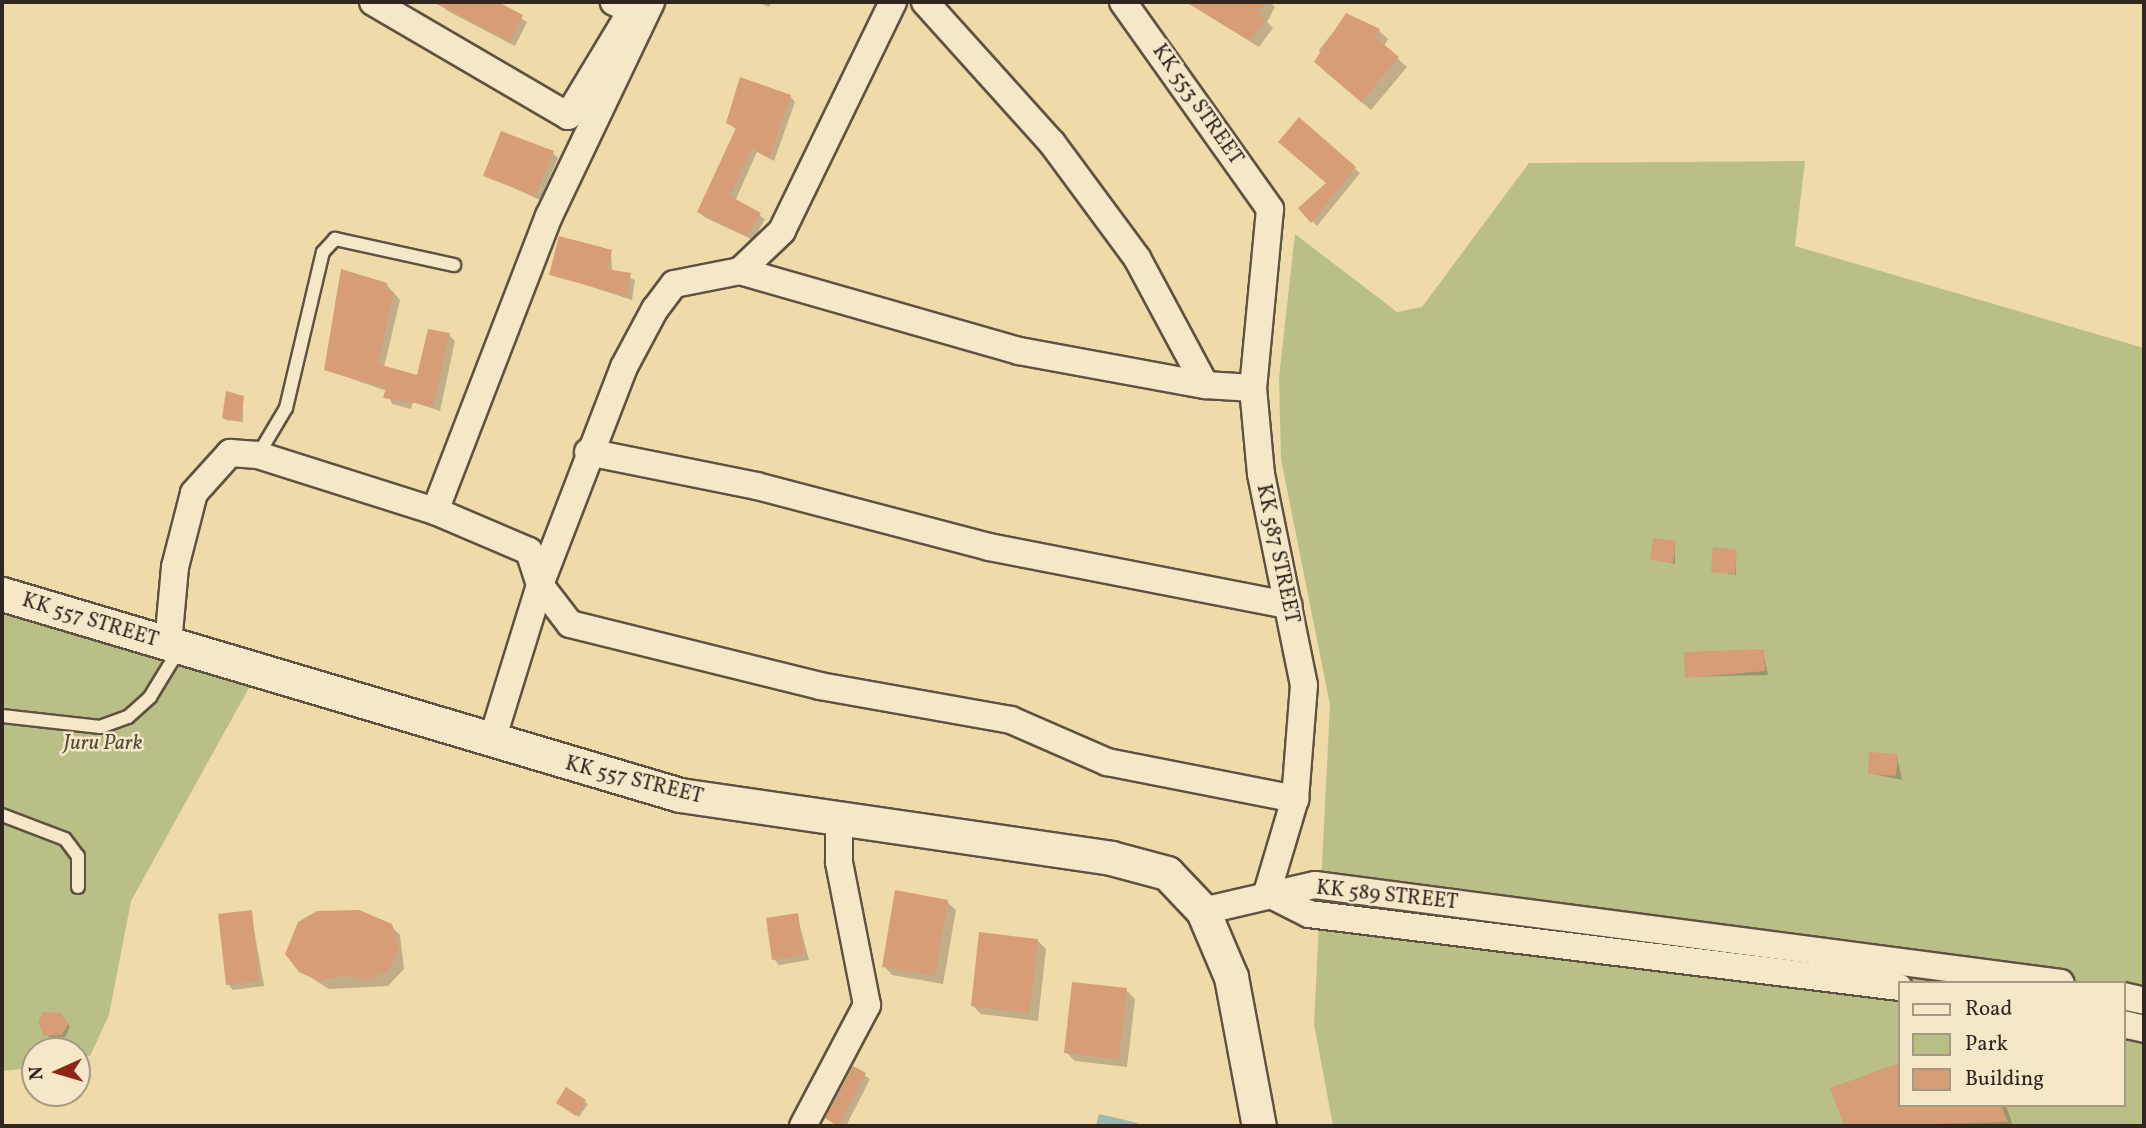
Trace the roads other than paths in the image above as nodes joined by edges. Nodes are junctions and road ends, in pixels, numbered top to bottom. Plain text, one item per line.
1 (373, 2) edge
2 (614, 2) edge
3 (651, 2) edge
4 (893, 2) edge
5 (925, 2) edge
6 (1123, 2) edge
7 (1270, 209) joint
8 (454, 265) dead end
9 (740, 271) junction
10 (1205, 385) junction
11 (1253, 388) junction
12 (588, 452) junction
13 (258, 455) junction
14 (435, 511) junction
15 (540, 586) junction
16 (2, 594) edge
17 (1288, 605) junction
18 (174, 646) junction
19 (2, 716) edge
20 (491, 743) junction
21 (1295, 799) junction
22 (2, 815) edge
23 (839, 821) junction
24 (78, 887) dead end
25 (1266, 893) junction
26 (1203, 911) junction
27 (2046, 981) edge
28 (1898, 986) edge
29 (2125, 996) edge
30 (2144, 1000) edge
31 (2125, 1024) edge
32 (2144, 1029) edge
33 (803, 1126) edge
34 (1259, 1126) edge

1 - 2 street
3 - 14 street
4 - 9 street
5 - 10 street
6 - 7 street, KK 553 STREET
7 - 11 street, KK 587 STREET
8 - 13 lane
9 - 10 street
9 - 12 street
10 - 11 street
11 - 17 street, KK 587 STREET
12 - 15 street
12 - 17 street
13 - 14 street
13 - 18 street
14 - 15 street
15 - 20 street
15 - 21 street
16 - 18 street, KK 557 STREET
17 - 21 street, KK 587 STREET
18 - 19 lane
18 - 20 street, KK 557 STREET
20 - 23 street, KK 557 STREET
21 - 25 street, KK 587 STREET
22 - 24 lane
23 - 26 street, KK 557 STREET
23 - 33 street
25 - 26 street
25 - 27 street, KK 589 STREET
25 - 28 street, KK 589 STREET
26 - 34 street
29 - 30 street
31 - 32 street

